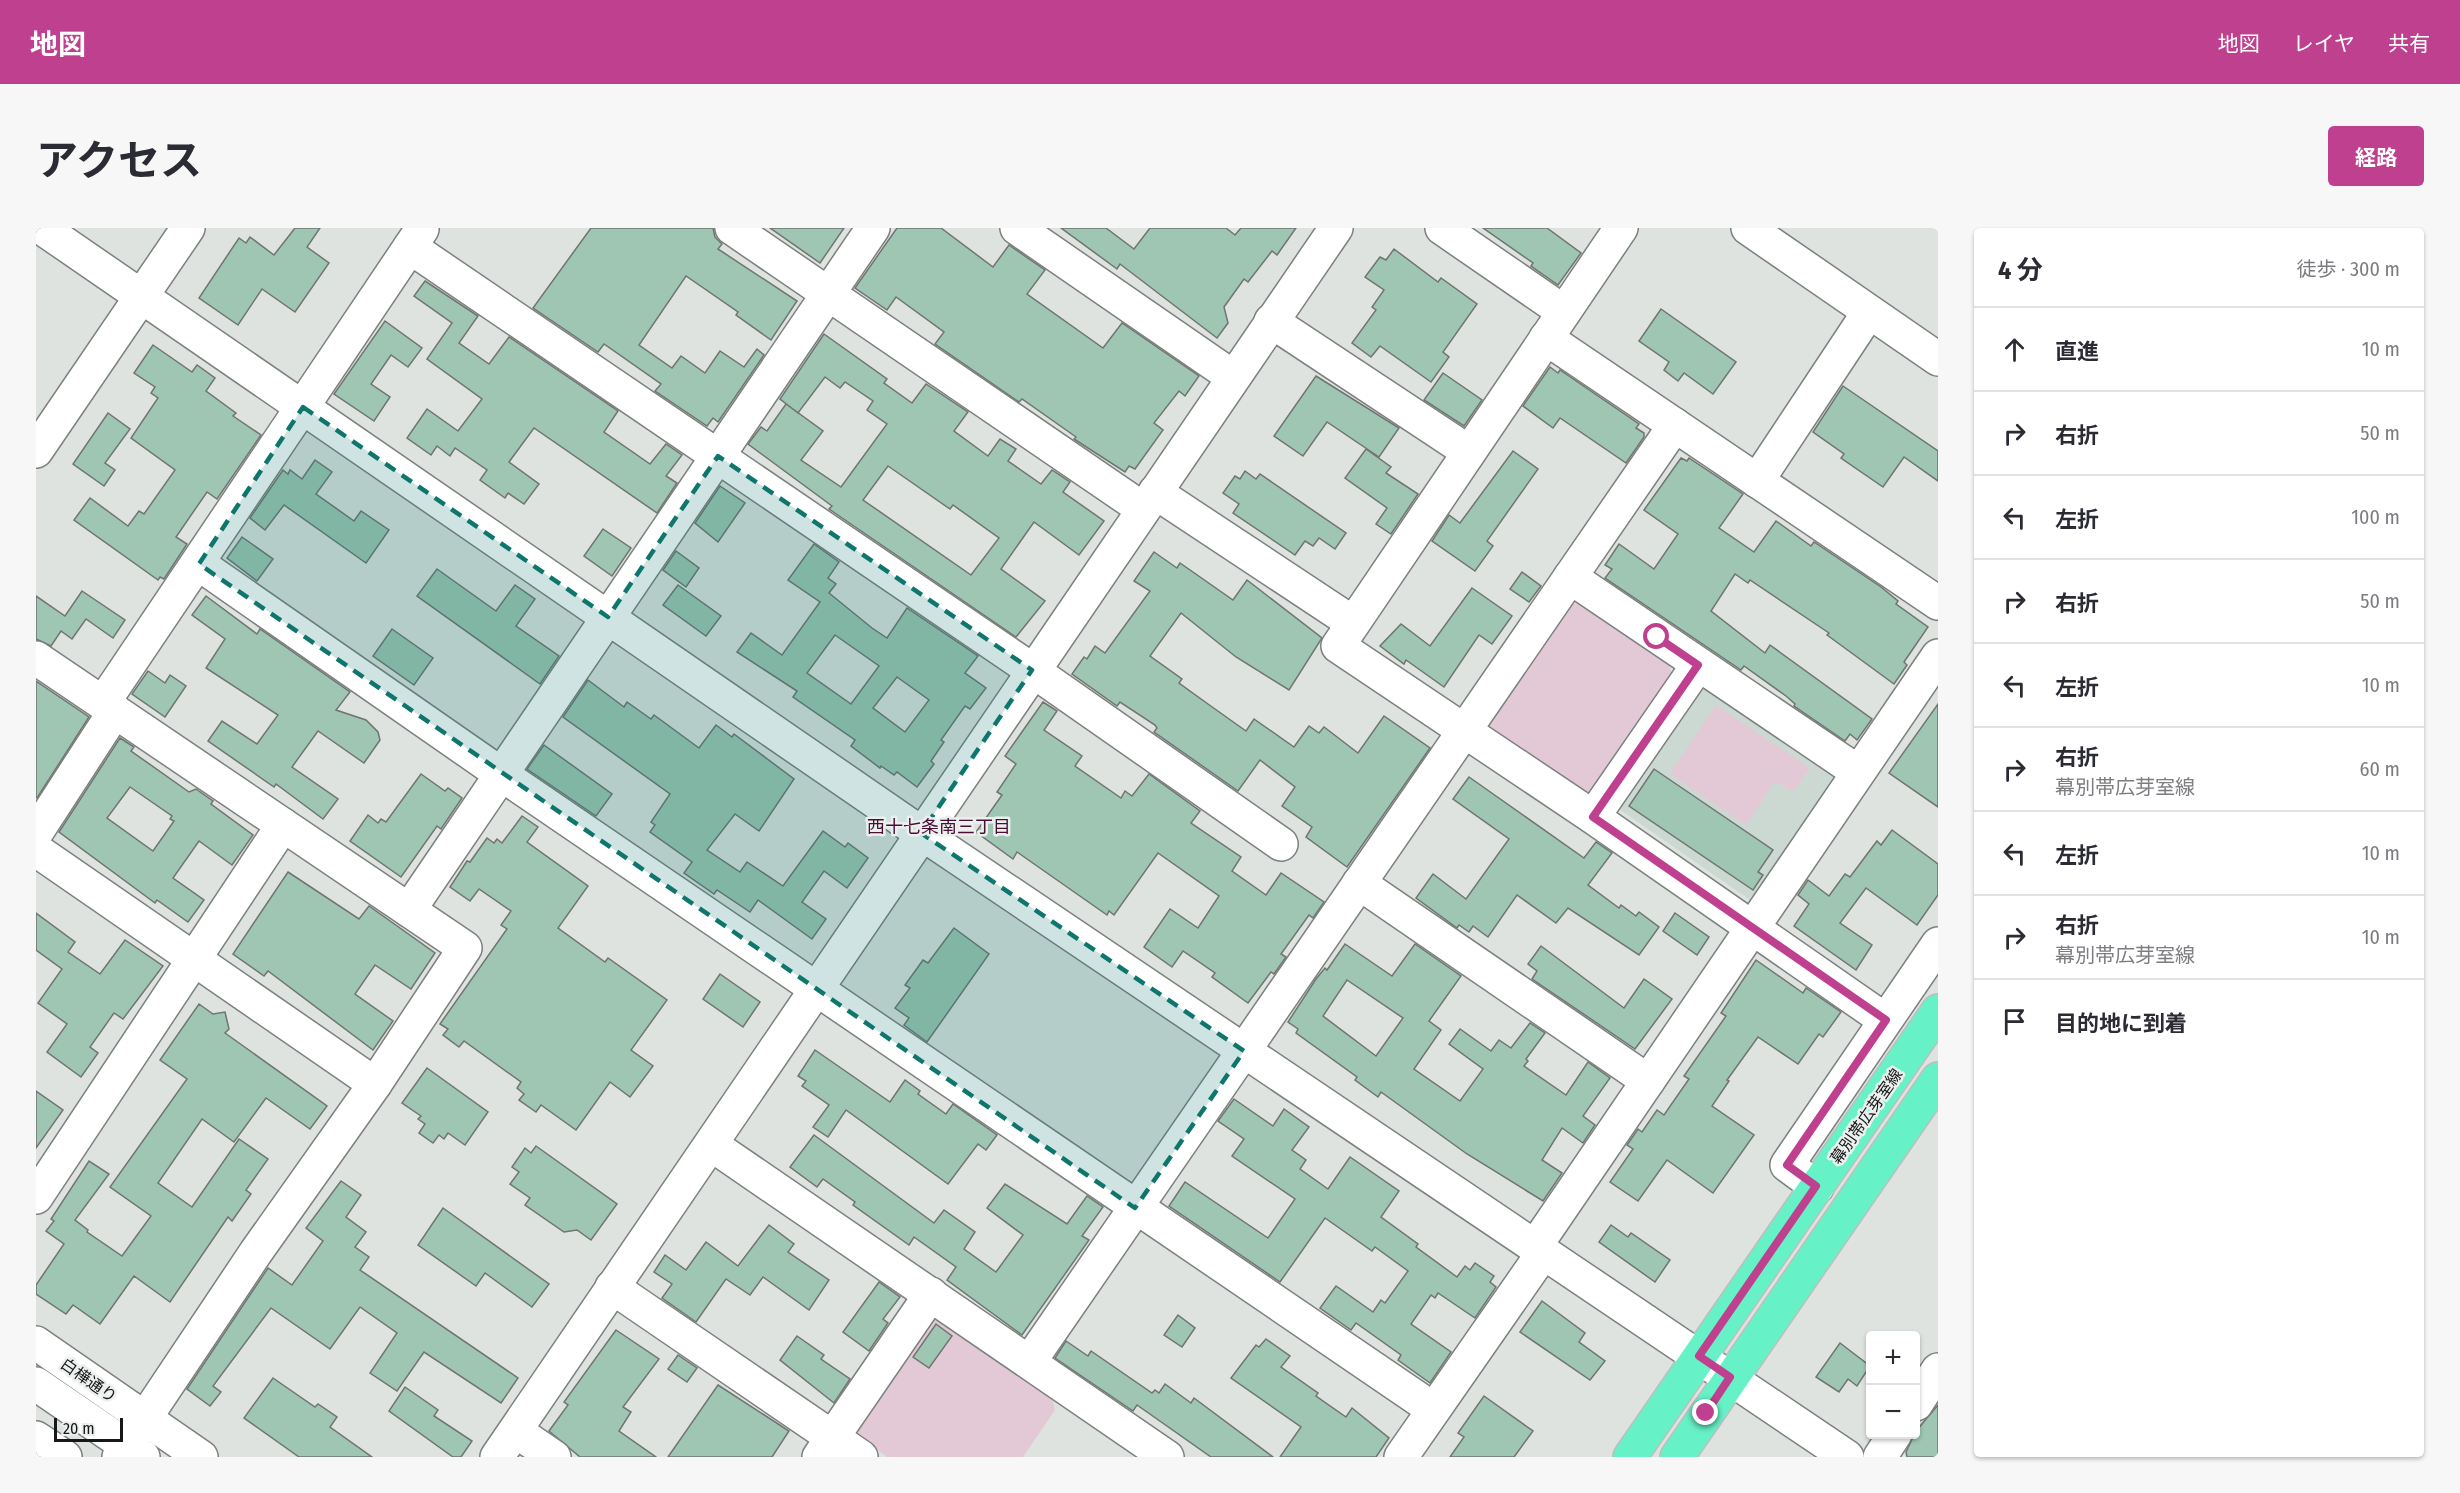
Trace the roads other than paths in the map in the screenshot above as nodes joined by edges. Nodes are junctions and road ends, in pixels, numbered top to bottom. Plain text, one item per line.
1 (42, 228) edge
2 (188, 228) edge
3 (732, 228) edge
4 (873, 228) edge
5 (1017, 228) edge
6 (1336, 228) edge
7 (1442, 228) edge
8 (1621, 228) edge
9 (1748, 228) edge
10 (417, 237) edge
11 (828, 294) junction
12 (141, 296) junction
13 (1869, 312) junction
14 (1271, 321) junction
15 (1555, 325) junction
16 (1938, 358) edge
17 (1233, 376) junction
18 (303, 407) junction
19 (1675, 425) junction
20 (36, 451) edge
21 (1469, 452) junction
22 (718, 456) junction
23 (1757, 481) junction
24 (1149, 501) junction
25 (199, 564) junction
26 (1570, 577) junction
27 (1938, 603) edge
28 (608, 617) junction
29 (1353, 623) junction
30 (1938, 656) edge
31 (36, 658) edge
32 (1698, 665) junction
33 (1032, 670) junction
34 (109, 707) junction
35 (1464, 731) junction
36 (1858, 772) junction
37 (501, 774) junction
38 (1593, 817) junction
39 (283, 825) junction
40 (36, 833) edge
41 (921, 833) junction
42 (1281, 844) dead end
43 (36, 850) edge
44 (1359, 883) junction
45 (409, 910) junction
46 (1752, 927) junction
47 (1938, 944) edge
48 (193, 960) junction
49 (816, 988) junction
50 (1938, 1011) edge
51 (1886, 1020) junction
52 (1244, 1051) junction
53 (1903, 1062) junction
54 (1648, 1081) junction
55 (1937, 1083) edge
56 (375, 1084) junction
57 (712, 1145) junction
58 (1816, 1186) junction
59 (36, 1197) edge
60 (1135, 1208) junction
61 (1539, 1250) junction
62 (612, 1287) junction
63 (931, 1294) junction
64 (36, 1343) edge
65 (1699, 1356) junction
66 (1030, 1361) junction
67 (1938, 1370) edge
68 (1730, 1377) junction
69 (36, 1384) edge
70 (1920, 1398) edge
71 (1433, 1409) junction
72 (516, 1431) junction
73 (36, 1438) edge
74 (1892, 1439) edge
75 (133, 1444) edge
76 (826, 1447) edge
77 (64, 1457) edge
78 (201, 1457) edge
79 (497, 1457) edge
80 (554, 1457) edge
81 (861, 1457) edge
82 (1167, 1457) edge
83 (1401, 1457) edge
84 (1630, 1457) edge
85 (1677, 1457) edge
86 (1847, 1457) edge
87 (1880, 1457) edge

1 - 12 street
2 - 12 street
3 - 11 street
4 - 11 street
5 - 17 street
6 - 14 street
7 - 15 street
8 - 15 street
9 - 13 street
10 - 18 street
10 - 22 street
11 - 22 street
11 - 24 street
12 - 18 street
12 - 20 street
13 - 16 street
13 - 23 street
14 - 17 street
14 - 21 street
15 - 19 street
15 - 21 street
17 - 24 street
18 - 25 street
18 - 28 street
19 - 23 street
19 - 26 street
21 - 29 street
22 - 28 street
22 - 33 street
23 - 27 street
24 - 29 street
24 - 33 street
25 - 34 street
25 - 37 street
26 - 32 street
26 - 35 street
28 - 37 street
28 - 41 street
29 - 35 street
30 - 36 street
31 - 34 street
32 - 36 street
32 - 38 street
33 - 41 street
33 - 42 street
34 - 39 street
34 - 40 street
35 - 38 street
35 - 44 street
36 - 46 street
37 - 45 street
37 - 49 street
38 - 46 street
39 - 45 street
39 - 48 street
41 - 49 street
41 - 52 street
43 - 48 street
44 - 52 street
44 - 54 street
45 - 56 street
46 - 51 street
46 - 54 street
47 - 51 street
48 - 56 street
48 - 59 street
49 - 57 street
49 - 60 street
50 - 53 main road, 幕別帯広芽室線
51 - 58 street
52 - 60 street
52 - 61 street
53 - 55 street
53 - 58 main road, 幕別帯広芽室線
54 - 61 street
55 - 68 main road
56 - 75 street
57 - 62 street
57 - 63 street
58 - 65 main road, 幕別帯広芽室線
60 - 66 street
60 - 71 street
61 - 65 street
61 - 71 street
62 - 72 street
62 - 76 street
63 - 66 street
63 - 76 street
64 - 75 street, 白樺通り
65 - 68 street
65 - 84 main road, 幕別帯広芽室線
66 - 82 street
67 - 70 street
68 - 85 main road
68 - 86 street
69 - 75 street, 白樺通り
71 - 83 street
72 - 79 street
72 - 80 street
73 - 77 street
74 - 87 street
75 - 78 street, 白樺通り
76 - 81 street

